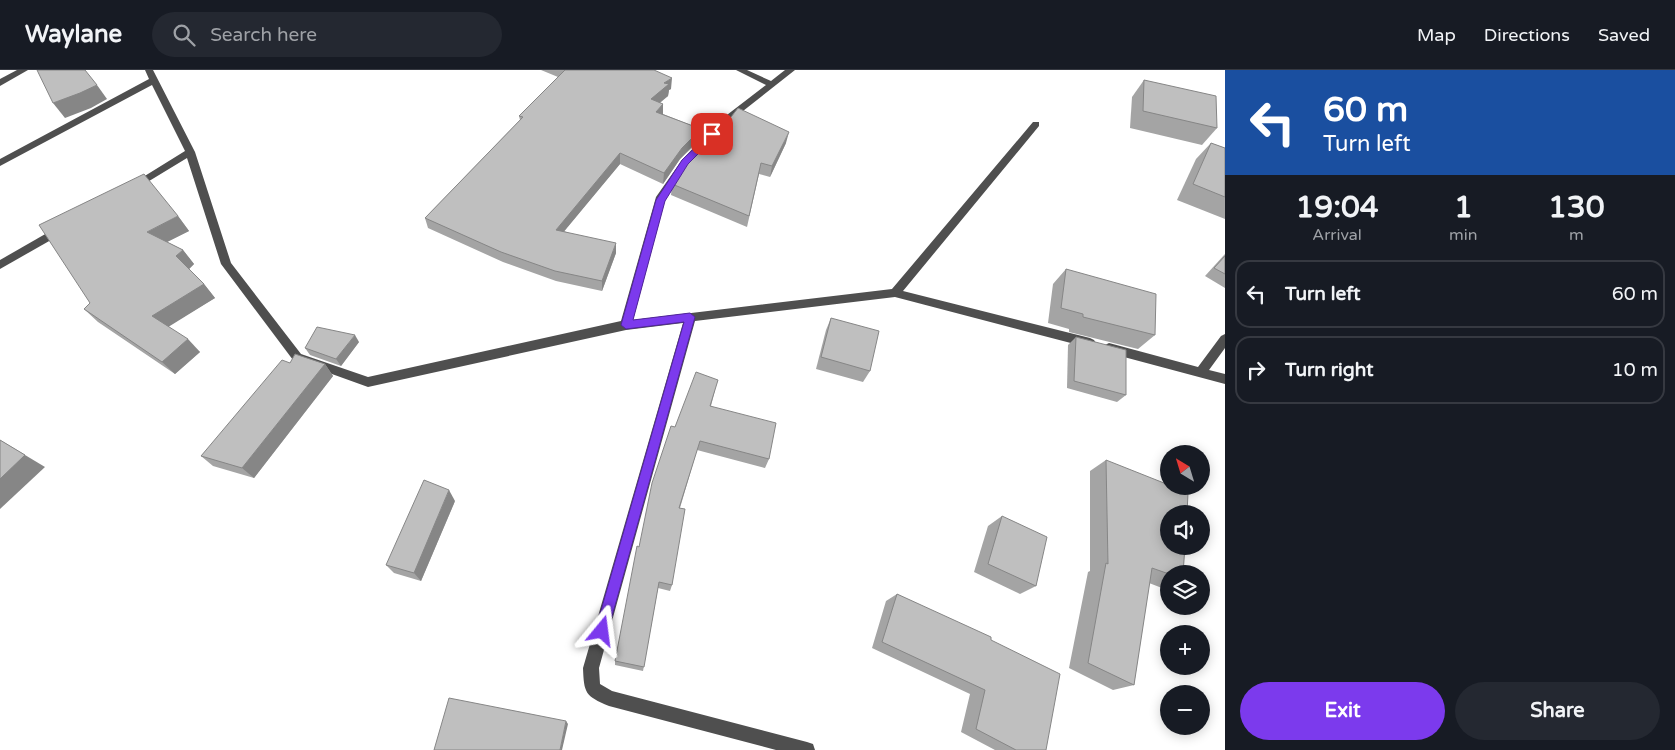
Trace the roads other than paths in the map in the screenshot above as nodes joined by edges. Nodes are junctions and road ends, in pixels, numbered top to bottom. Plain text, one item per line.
1 (24, 70) edge
2 (740, 70) edge
3 (791, 70) edge
4 (151, 75) edge
5 (0, 83) edge
6 (771, 84) junction
7 (1036, 124) dead end
8 (190, 152) junction
9 (0, 164) edge
10 (124, 191) edge
11 (74, 221) edge
12 (0, 265) edge
13 (895, 293) junction
14 (690, 317) junction
15 (626, 325) junction
16 (1225, 339) edge
17 (1201, 372) junction
18 (1225, 379) edge
19 (807, 750) edge

1 - 5 street
2 - 6 street
3 - 6 street
4 - 8 street
4 - 9 street
6 - 15 street
7 - 13 street
8 - 10 street
8 - 15 street
11 - 12 street
13 - 14 street
13 - 17 street
14 - 15 street
14 - 19 street
16 - 17 street
17 - 18 street

